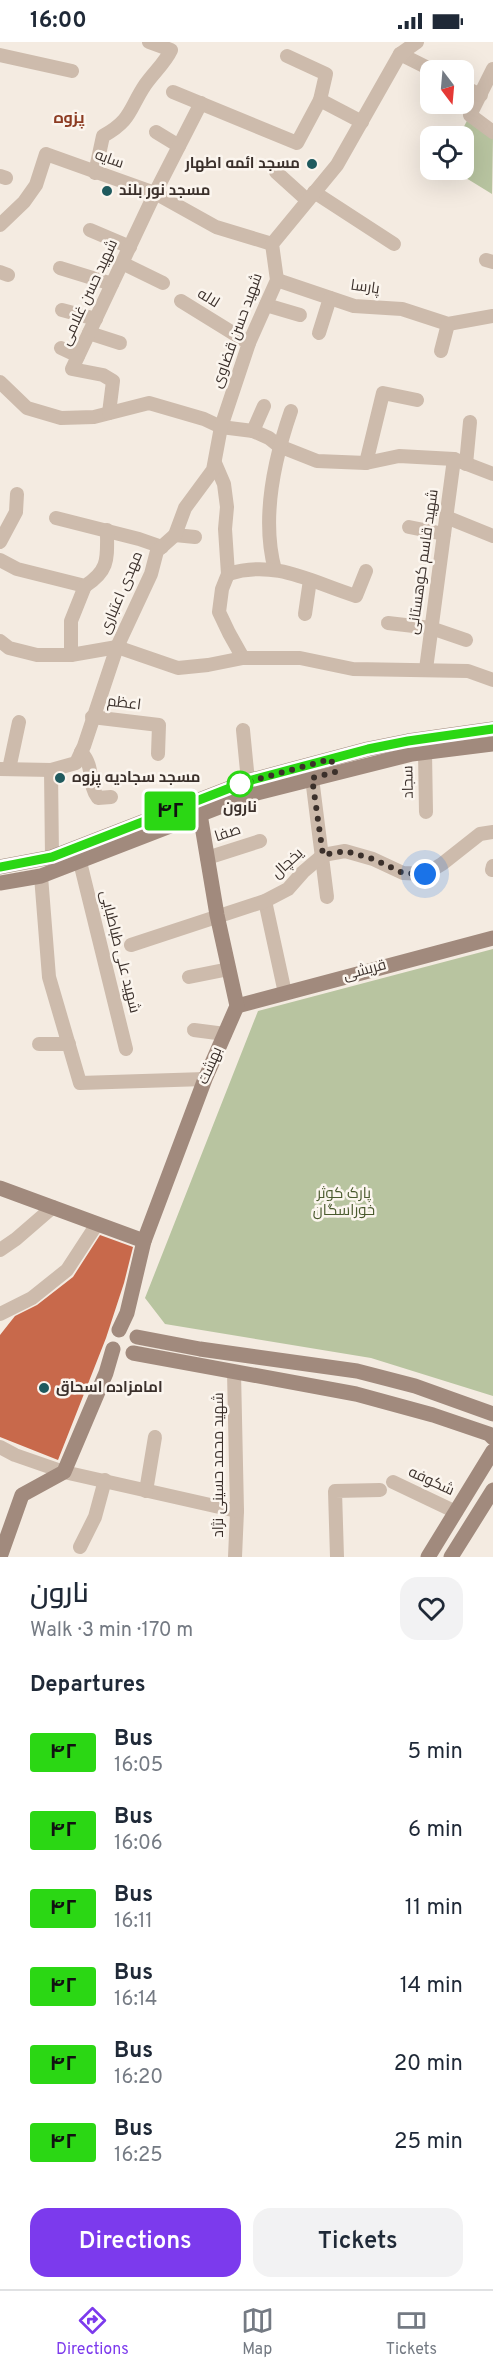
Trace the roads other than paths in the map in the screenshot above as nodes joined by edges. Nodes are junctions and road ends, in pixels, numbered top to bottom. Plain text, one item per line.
1 (148, 42) edge
2 (417, 42) edge
3 (400, 54) junction
4 (0, 55) edge
5 (287, 56) dead end
6 (420, 64) edge
7 (493, 69) edge
8 (72, 71) dead end
9 (173, 92) dead end
10 (474, 92) edge
11 (481, 95) junction
12 (320, 100) junction
13 (201, 103) junction
14 (362, 122) junction
15 (156, 132) dead end
16 (493, 132) edge
17 (179, 146) junction
18 (276, 172) dead end
19 (95, 173) junction
20 (155, 193) junction
21 (311, 196) junction
22 (0, 225) edge
23 (90, 230) dead end
24 (273, 244) junction
25 (394, 244) dead end
26 (129, 247) junction
27 (122, 263) junction
28 (60, 268) dead end
29 (278, 280) junction
30 (163, 283) dead end
31 (112, 284) junction
32 (330, 298) junction
33 (181, 301) dead end
34 (266, 305) junction
35 (62, 310) dead end
36 (300, 315) dead end
37 (493, 316) edge
38 (96, 319) junction
39 (448, 324) junction
40 (89, 333) junction
41 (319, 333) dead end
42 (120, 343) dead end
43 (249, 343) junction
44 (61, 348) dead end
45 (441, 351) dead end
46 (78, 356) junction
47 (0, 382) edge
48 (417, 400) dead end
49 (264, 406) dead end
50 (291, 411) dead end
51 (109, 413) junction
52 (470, 422) dead end
53 (221, 427) junction
54 (253, 431) junction
55 (279, 446) junction
56 (460, 461) junction
57 (215, 463) junction
58 (366, 463) junction
59 (493, 474) edge
60 (17, 494) dead end
61 (446, 517) junction
62 (56, 518) dead end
63 (409, 527) dead end
64 (107, 530) junction
65 (444, 534) junction
66 (174, 535) junction
67 (493, 536) edge
68 (195, 537) dead end
69 (0, 542) edge
70 (162, 547) junction
71 (0, 560) edge
72 (275, 570) junction
73 (366, 571) dead end
74 (228, 574) junction
75 (310, 580) junction
76 (85, 585) junction
77 (305, 614) dead end
78 (387, 623) dead end
79 (431, 628) junction
80 (466, 640) dead end
81 (0, 641) edge
82 (117, 647) junction
83 (71, 655) junction
84 (243, 658) junction
85 (426, 669) junction
86 (493, 680) edge
87 (92, 717) junction
88 (19, 722) dead end
89 (493, 729) edge
90 (243, 730) dead end
91 (493, 744) edge
92 (81, 752) junction
93 (425, 752) junction
94 (158, 754) dead end
95 (333, 766) junction
96 (5, 769) edge
97 (51, 771) junction
98 (312, 778) junction
99 (248, 781) junction
100 (111, 797) dead end
101 (426, 812) dead end
102 (200, 814) junction
103 (493, 832) edge
104 (260, 841) dead end
105 (323, 855) junction
106 (52, 857) junction
107 (207, 858) junction
108 (80, 862) junction
109 (0, 867) edge
110 (41, 876) junction
111 (0, 882) edge
112 (327, 897) dead end
113 (265, 901) junction
114 (217, 915) junction
115 (493, 938) edge
116 (131, 945) dead end
117 (229, 969) junction
118 (189, 977) dead end
119 (285, 993) junction
120 (237, 1006) junction
121 (194, 1030) dead end
122 (225, 1034) junction
123 (39, 1044) dead end
124 (69, 1044) junction
125 (126, 1049) dead end
126 (205, 1078) junction
127 (0, 1188) edge
128 (53, 1207) junction
129 (98, 1224) junction
130 (144, 1241) junction
131 (0, 1250) edge
132 (0, 1314) edge
133 (129, 1333) junction
134 (122, 1352) junction
135 (357, 1371) junction
136 (234, 1372) junction
137 (356, 1394) junction
138 (493, 1414) edge
139 (155, 1437) dead end
140 (493, 1438) edge
141 (0, 1447) edge
142 (493, 1451) edge
143 (64, 1472) junction
144 (105, 1480) junction
145 (393, 1482) dead end
146 (380, 1490) dead end
147 (493, 1490) edge
148 (146, 1491) junction
149 (237, 1511) junction
150 (456, 1512) junction
151 (80, 1547) dead end
152 (0, 1557) edge
153 (235, 1557) edge
154 (337, 1557) edge
155 (428, 1557) edge
156 (451, 1557) edge

1 - 19 street
2 - 3 street
3 - 6 street
3 - 14 street
4 - 8 street
5 - 12 street
7 - 11 street
9 - 13 street
10 - 11 street
11 - 16 street
12 - 13 street
12 - 14 street
13 - 17 street, شهید حسن غلامی
14 - 21 street
15 - 17 street
17 - 20 street, شهید حسن غلامی
18 - 21 street
19 - 20 street, سایه
19 - 22 street, سایه
20 - 24 street, سایه
20 - 26 street, شهید حسن غلامی
21 - 24 street
21 - 25 street
23 - 26 street
24 - 29 street, شهید حسن قضاوی
26 - 27 street, شهید حسن غلامی
27 - 30 street
27 - 31 street, شهید حسن غلامی
28 - 31 street
29 - 32 street, پارسا
29 - 34 street, شهید حسن قضاوی
31 - 38 street, شهید حسن غلامی
32 - 39 street, پارسا
32 - 41 street
33 - 43 street, لاله
34 - 36 street
34 - 43 street, شهید حسن قضاوی
35 - 38 street
37 - 39 street
38 - 40 street, شهید حسن غلامی
39 - 45 street
40 - 42 street
40 - 46 street, شهید حسن غلامی
43 - 53 street, شهید حسن قضاوی
44 - 46 street
46 - 51 street, شهید حسن غلامی
47 - 51 street
48 - 58 street
49 - 54 street
50 - 55 street
51 - 53 street
52 - 56 street, شهید قاسم کوهستانی
53 - 54 street
53 - 57 street, مهدی اعتباری
54 - 55 street
55 - 58 street
55 - 72 street
56 - 58 street
56 - 59 street
56 - 61 street, شهید قاسم کوهستانی
57 - 66 street, مهدی اعتباری
57 - 74 street
60 - 69 street
61 - 65 street, شهید قاسم کوهستانی
61 - 67 street
62 - 64 street
63 - 65 street
64 - 70 street
64 - 76 street
65 - 79 street, شهید قاسم کوهستانی
66 - 68 street
66 - 70 street, مهدی اعتباری
70 - 82 street, مهدی اعتباری
71 - 76 street
72 - 74 street
72 - 75 street
73 - 75 street
74 - 84 street
75 - 77 street
76 - 83 street
78 - 79 street
79 - 80 street
79 - 85 street, شهید قاسم کوهستانی
81 - 83 street
82 - 83 street
82 - 84 street
82 - 87 street, مهدی اعتباری
84 - 85 street
85 - 86 street
87 - 92 street, مهدی اعتباری
87 - 94 street, اعظم
88 - 96 street
89 - 95 street
90 - 99 street
91 - 93 street
92 - 97 street
92 - 100 street
93 - 95 street
93 - 101 street, سجاد
95 - 98 street
95 - 99 street
96 - 97 street
97 - 106 street
98 - 102 street
98 - 105 street
99 - 106 street
102 - 107 street
102 - 108 street
103 - 105 street, یخچال
104 - 107 street, صفا
105 - 112 street
105 - 113 street, یخچال
106 - 109 street
107 - 114 street
108 - 110 street
108 - 125 street, شهید علی طباطبایی
110 - 111 street
110 - 124 street
113 - 114 street, یخچال
113 - 119 street
114 - 116 street, یخچال
114 - 117 street
115 - 119 street, قریشی
117 - 118 street
117 - 120 street
119 - 120 street, قریشی
120 - 122 street, بهشت
121 - 122 street
122 - 126 street, بهشت
123 - 124 street
124 - 126 street
126 - 130 street, بهشت
127 - 128 street
128 - 129 street
128 - 131 street
129 - 130 street
129 - 132 street
130 - 133 street, بهشت
133 - 134 street
133 - 134 street
133 - 135 street
134 - 136 street
134 - 143 street
135 - 137 street
135 - 138 street
136 - 137 street
136 - 149 street, شهید محمد حسینی نژاد
137 - 140 street
139 - 148 street
141 - 143 street
142 - 150 street
143 - 144 street
143 - 152 street
144 - 148 street
144 - 151 street
145 - 150 street, شکوفه
146 - 154 street
147 - 156 street
148 - 149 street
149 - 153 street, شهید محمد حسینی نژاد
150 - 155 street

